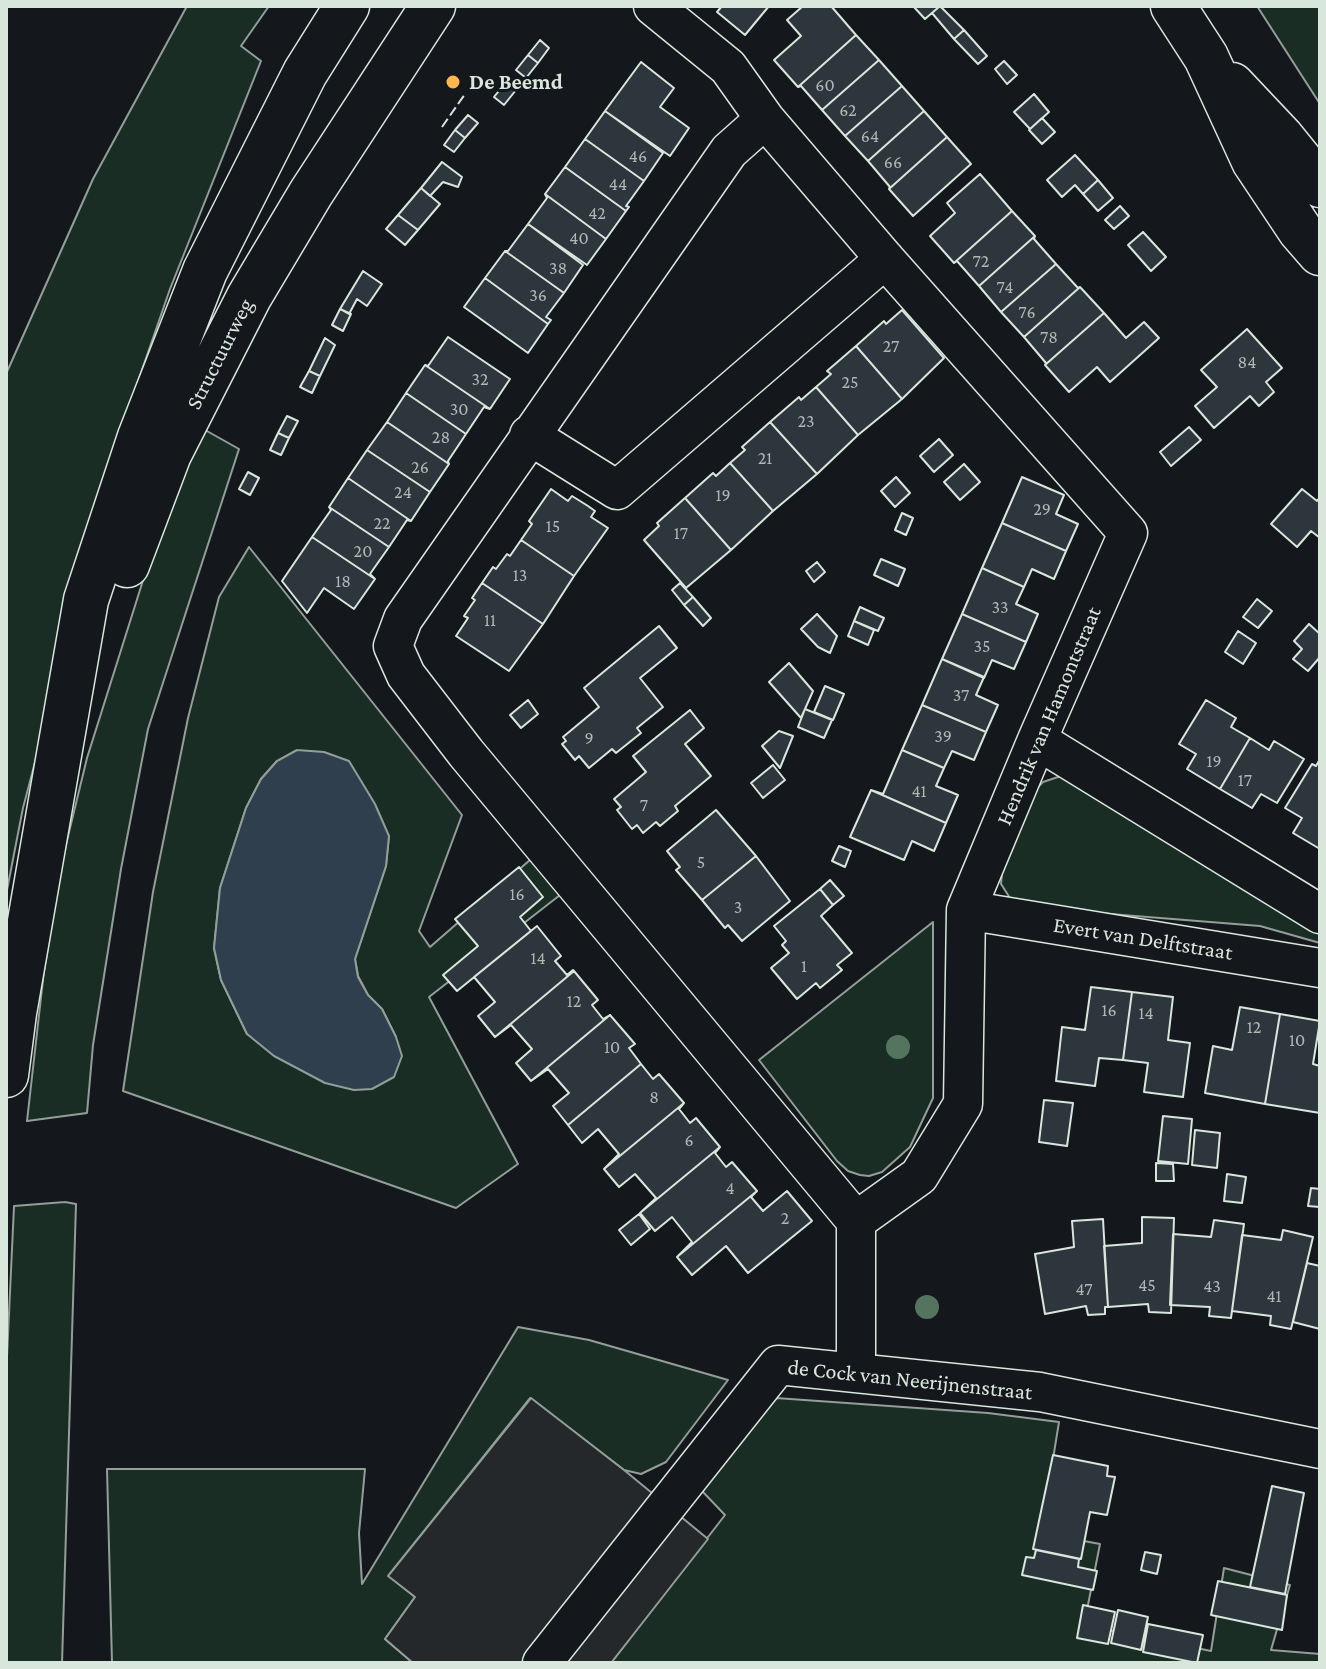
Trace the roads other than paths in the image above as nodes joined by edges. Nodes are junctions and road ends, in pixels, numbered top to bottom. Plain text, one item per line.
1 (347, 6) edge
2 (433, 6) edge
3 (653, 6) edge
4 (1173, 6) edge
5 (1206, 57) junction
6 (765, 119) junction
7 (1320, 185) edge
8 (1320, 253) edge
9 (885, 259) junction
10 (529, 435) junction
11 (65, 732) junction
12 (1037, 740) junction
13 (966, 910) junction
14 (1320, 914) edge
15 (1320, 968) edge
16 (6, 1075) edge
17 (856, 1221) junction
18 (856, 1373) junction
19 (1320, 1449) edge
20 (542, 1663) edge

1 - 11 main road, Structuurweg
2 - 11 main road, Structuurweg
3 - 6 street, Hendrik van Hamontstraat
4 - 5 main road
5 - 7 main road
5 - 8 main road
6 - 9 street, Hendrik van Hamontstraat
6 - 10 street
9 - 10 street
9 - 12 street, Hendrik van Hamontstraat
10 - 17 street
11 - 16 main road, Structuurweg
12 - 13 street, Hendrik van Hamontstraat
12 - 14 street
13 - 15 street, Evert van Delftstraat
13 - 17 street, Hendrik van Hamontstraat
17 - 18 street
18 - 19 street, de Cock van Neerijnenstraat
18 - 20 street, de Cock van Neerijnenstraat

